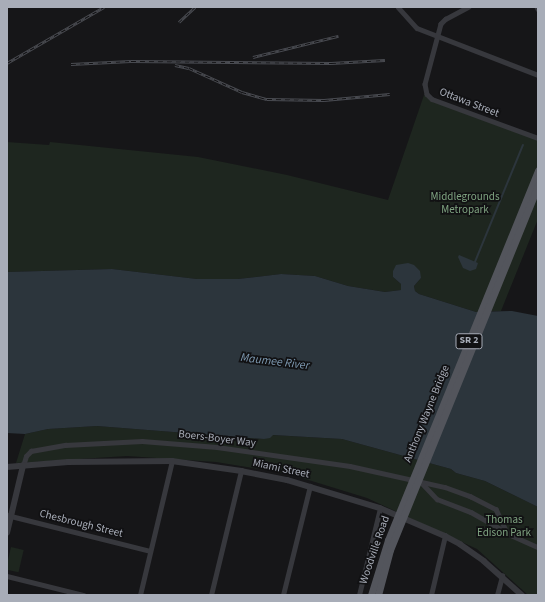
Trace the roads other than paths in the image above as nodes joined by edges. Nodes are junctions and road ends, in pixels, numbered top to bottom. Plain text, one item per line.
1 (398, 7) edge
2 (469, 7) edge
3 (437, 37) junction
4 (538, 75) edge
5 (538, 138) edge
6 (538, 170) edge
7 (538, 185) edge
8 (172, 461) junction
9 (23, 466) junction
10 (7, 467) edge
11 (241, 471) junction
12 (417, 480) junction
13 (310, 486) junction
14 (380, 508) junction
15 (402, 512) junction
16 (9, 515) edge
17 (7, 533) edge
18 (507, 533) junction
19 (445, 536) junction
20 (538, 547) edge
21 (150, 551) junction
22 (7, 576) edge
23 (502, 576) junction
24 (84, 595) edge
25 (140, 595) edge
26 (211, 595) edge
27 (283, 595) edge
28 (359, 595) edge
29 (371, 595) edge
30 (378, 595) edge
31 (431, 595) edge
32 (498, 595) edge
33 (522, 595) edge

1 - 3 street
2 - 3 street, Ottawa Street
3 - 4 street
3 - 5 street, Ottawa Street
6 - 15 main road, Anthony Wayne Bridge / SR 2, bridge
7 - 15 main road, Anthony Wayne Bridge / SR 2, bridge
8 - 9 street, Miami Street
8 - 11 street, Miami Street
8 - 21 street
9 - 10 street, Miami Street
9 - 12 street, Boers-Boyer Way
9 - 16 street
11 - 13 street, Miami Street
11 - 26 street
12 - 18 street, Boers-Boyer Way
12 - 18 street, Boers-Boyer Way
13 - 14 street, Miami Street
13 - 27 street
14 - 19 street, Miami Street
14 - 28 street
15 - 29 main road, Woodville Road / SR 2, bridge
15 - 30 main road, Woodville Road / SR 2, bridge
16 - 17 street
16 - 21 street, Chesbrough Street
18 - 20 street, Boers-Boyer Way
19 - 23 street, Miami Street
19 - 31 street
21 - 25 street
22 - 24 street
23 - 32 street
23 - 33 street, Miami Street

